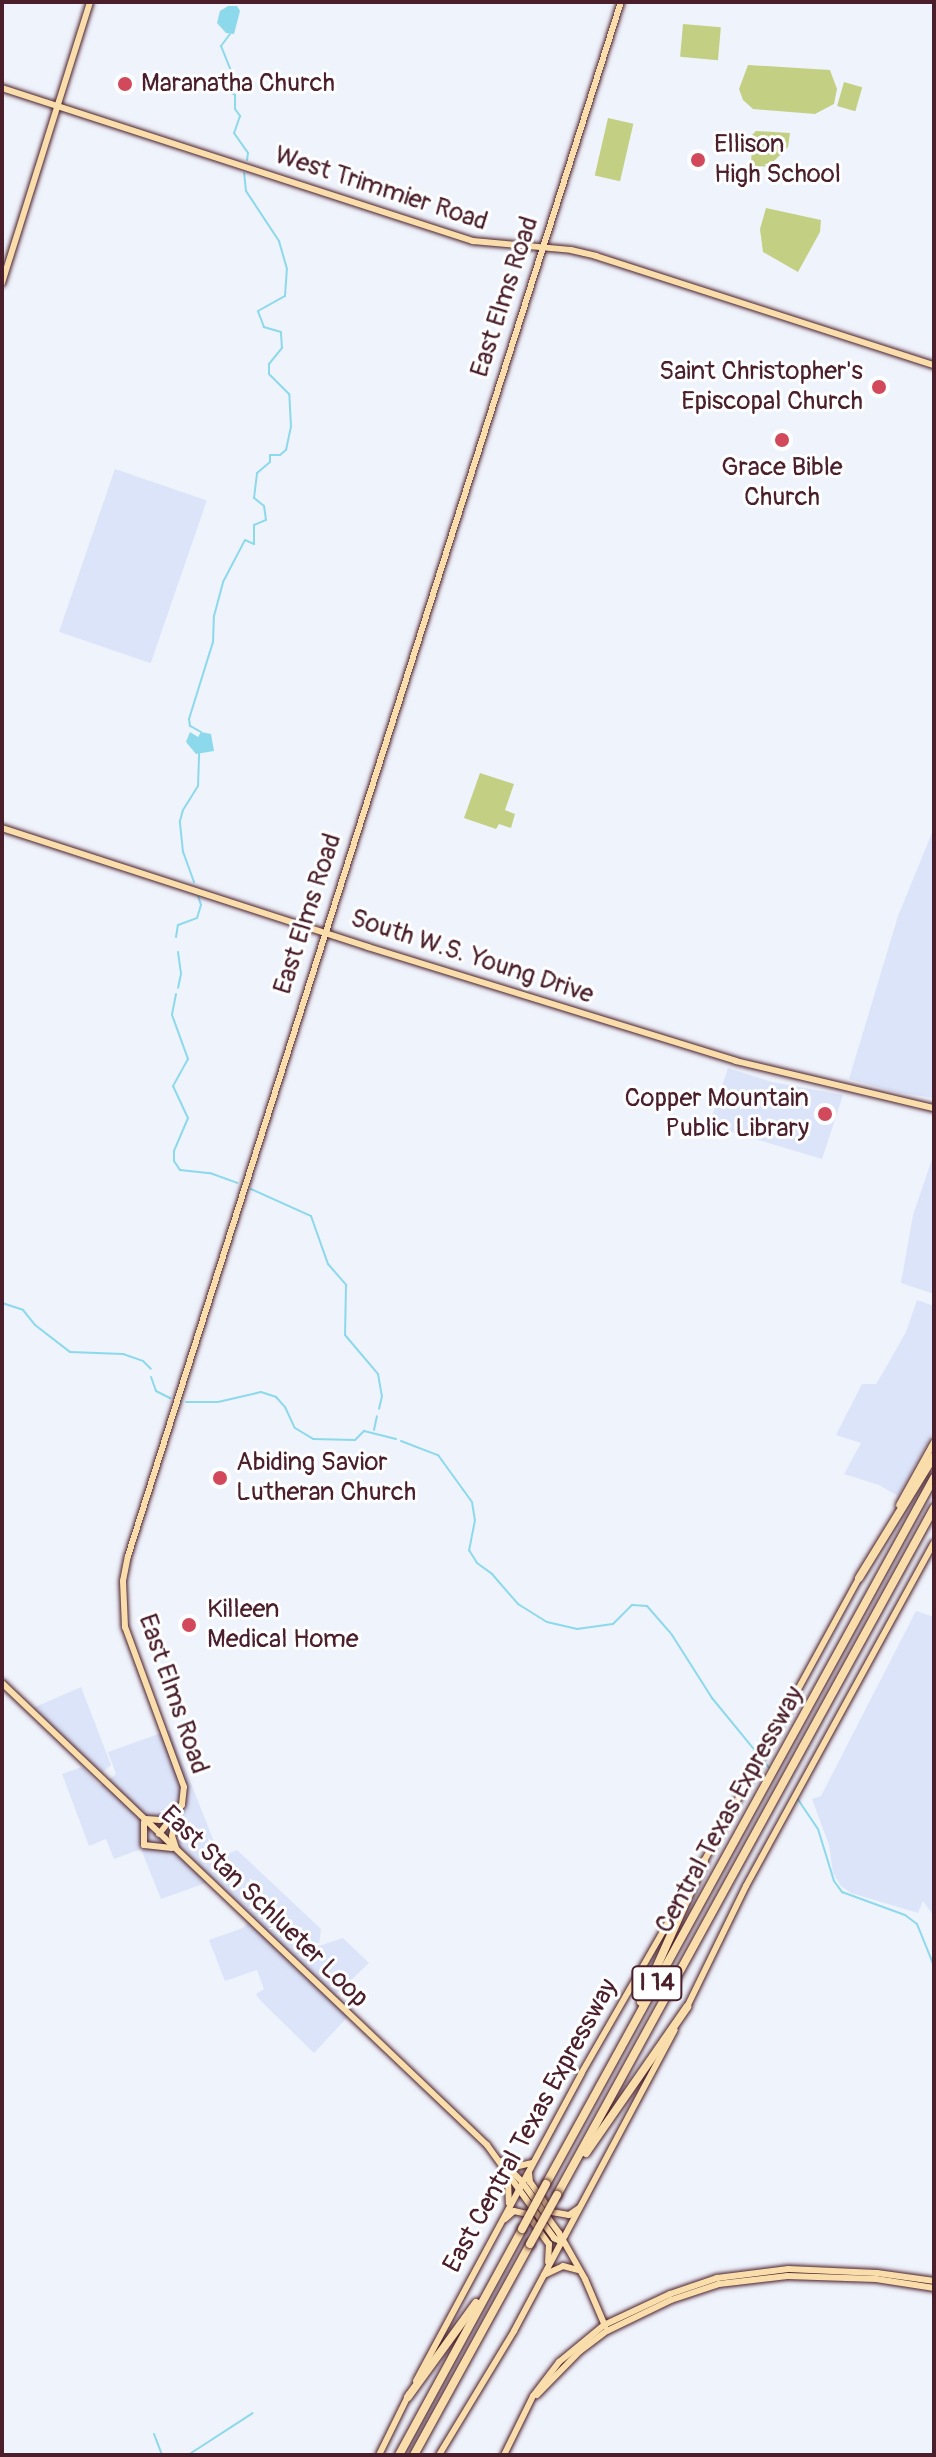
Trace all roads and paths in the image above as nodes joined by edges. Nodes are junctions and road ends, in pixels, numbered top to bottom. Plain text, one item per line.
1 (90, 2) edge
2 (621, 2) edge
3 (2, 88) edge
4 (58, 106) junction
5 (542, 248) junction
6 (2, 283) edge
7 (934, 365) edge
8 (2, 828) edge
9 (324, 931) junction
10 (934, 1108) edge
11 (934, 1442) edge
12 (934, 1456) edge
13 (934, 1478) edge
14 (934, 1508) edge
15 (934, 1543) edge
16 (859, 1578) junction
17 (2, 1683) edge
18 (177, 1813) junction
19 (142, 1819) junction
20 (159, 1834) junction
21 (176, 1850) junction
22 (704, 1861) junction
23 (687, 2007) junction
24 (637, 2020) junction
25 (531, 2167) junction
26 (509, 2171) junction
27 (566, 2179) junction
28 (520, 2185) junction
29 (509, 2206) junction
30 (581, 2206) junction
31 (499, 2225) junction
32 (562, 2242) junction
33 (547, 2266) junction
34 (579, 2270) junction
35 (541, 2277) junction
36 (934, 2281) edge
37 (490, 2288) junction
38 (934, 2288) edge
39 (667, 2298) junction
40 (606, 2328) junction
41 (408, 2397) junction
42 (379, 2455) edge
43 (399, 2455) edge
44 (414, 2455) edge
45 (439, 2455) edge
46 (504, 2455) edge

1 - 4 main road
2 - 5 main road, East Elms Road
3 - 4 main road, West Trimmier Road
4 - 5 main road, West Trimmier Road
4 - 6 main road
5 - 7 main road, West Trimmier Road
5 - 9 main road, East Elms Road
8 - 9 main road, South W.S. Young Drive
9 - 10 main road, South W.S. Young Drive
9 - 18 main road, East Elms Road
11 - 16 main road, East Central Texas Expressway
12 - 16 highway
13 - 24 highway, Central Texas Expressway / I 14
14 - 27 highway, Central Texas Expressway / I 14
15 - 23 main road
16 - 22 main road, East Central Texas Expressway
17 - 19 main road, East Stan Schlueter Loop
18 - 19 main road
18 - 20 main road, East Elms Road
18 - 21 main road
19 - 20 main road, East Stan Schlueter Loop
19 - 21 main road
20 - 21 main road, East Stan Schlueter Loop
21 - 26 main road, East Stan Schlueter Loop
22 - 24 highway
22 - 25 main road, East Central Texas Expressway
23 - 27 highway
23 - 30 main road
24 - 37 highway, Central Texas Expressway / I 14, bridge
25 - 26 main road
25 - 28 main road, East Central Texas Expressway
25 - 30 main road
26 - 28 main road, East Stan Schlueter Loop
26 - 29 main road
27 - 44 highway, Central Texas Expressway / I 14, bridge
28 - 29 main road, East Central Texas Expressway
28 - 32 main road, East Stan Schlueter Loop
29 - 31 main road, East Central Texas Expressway
30 - 32 main road
31 - 33 main road
31 - 41 main road, East Central Texas Expressway
32 - 33 main road
32 - 34 main road, East Stan Schlueter Loop
33 - 35 main road
34 - 35 main road
34 - 40 main road, East Stan Schlueter Loop
35 - 45 main road
36 - 39 main road
37 - 41 highway
37 - 43 highway, Central Texas Expressway / I 14
38 - 39 main road
39 - 40 main road
40 - 46 main road
41 - 42 main road, East Central Texas Expressway

